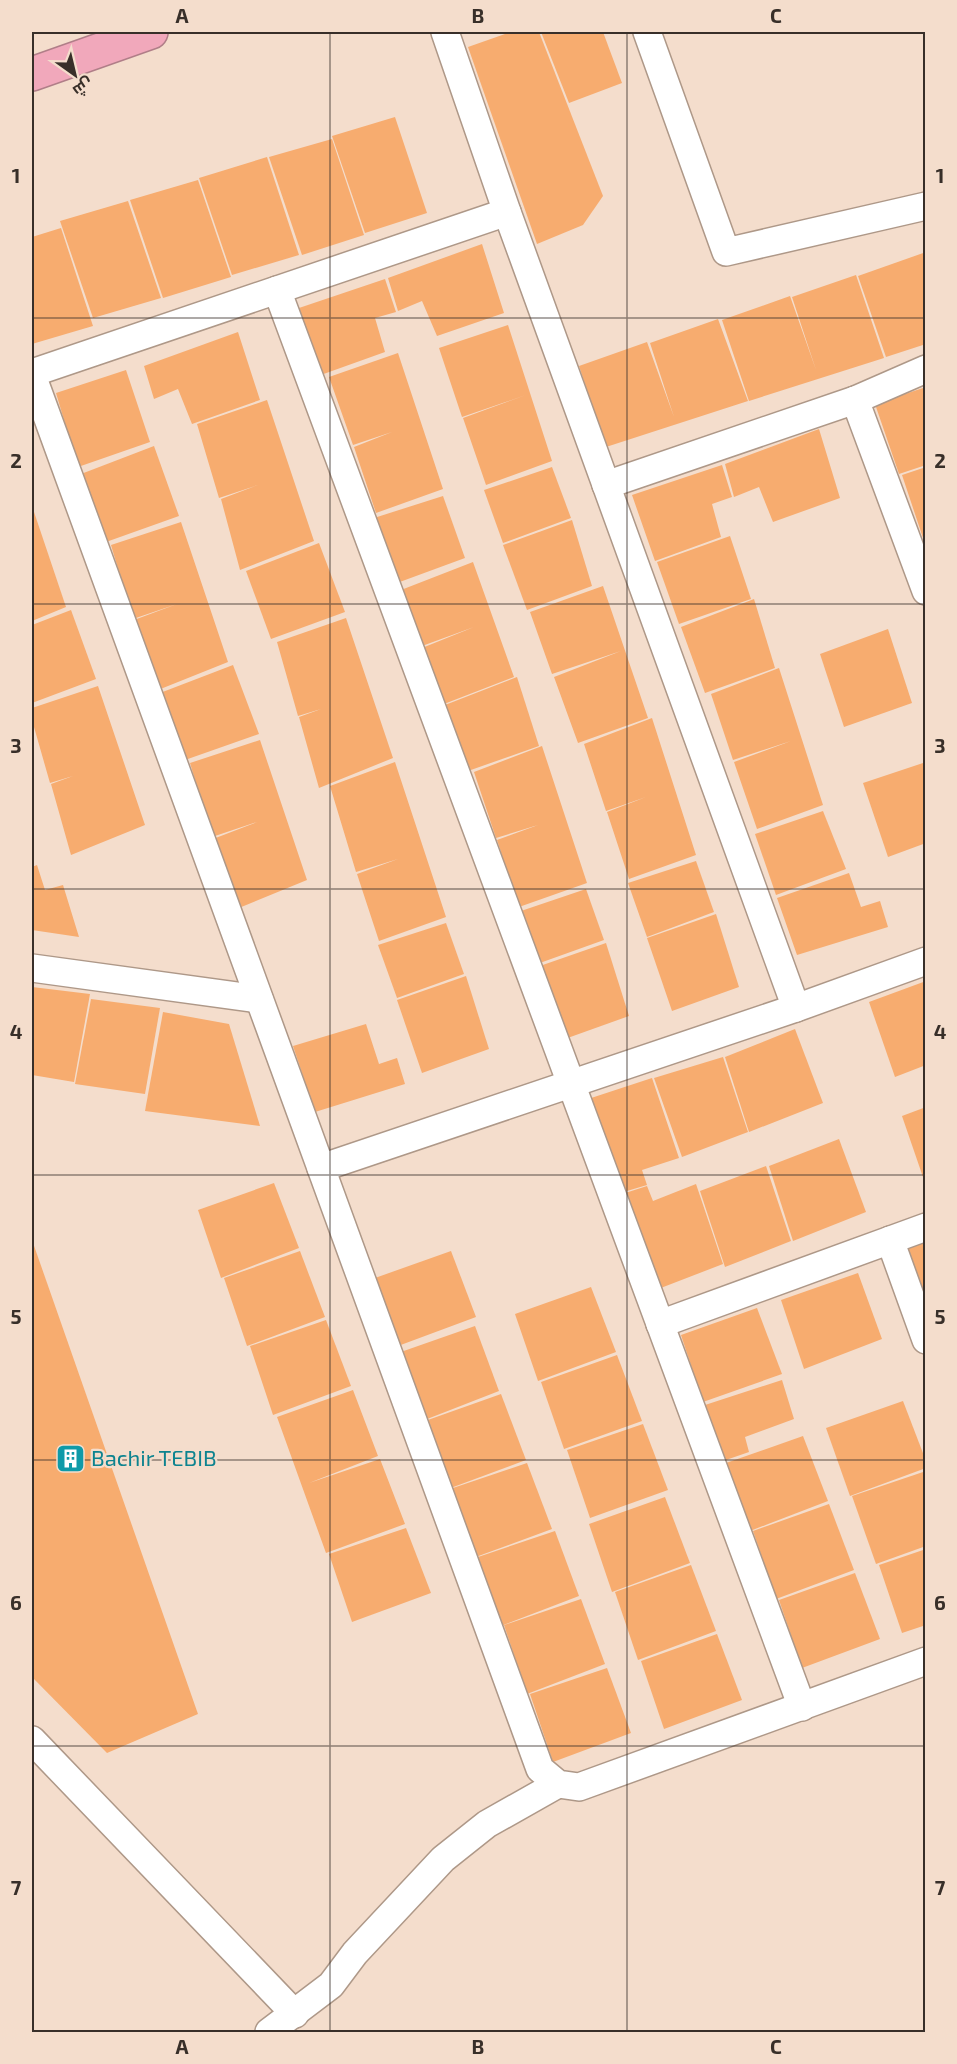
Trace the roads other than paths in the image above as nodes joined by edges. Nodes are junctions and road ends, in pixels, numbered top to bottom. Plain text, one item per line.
1 (151, 32) edge
2 (445, 32) edge
3 (647, 32) edge
4 (32, 74) edge
5 (926, 206) edge
6 (507, 212) junction
7 (277, 290) junction
8 (926, 369) edge
9 (32, 374) edge
10 (855, 400) junction
11 (606, 485) junction
12 (926, 591) edge
13 (926, 961) edge
14 (32, 968) edge
15 (259, 999) junction
16 (796, 1008) junction
17 (570, 1084) junction
18 (321, 1168) junction
19 (926, 1227) edge
20 (890, 1240) junction
21 (660, 1324) junction
22 (926, 1340) edge
23 (926, 1661) edge
24 (801, 1707) junction
25 (32, 1740) edge
26 (558, 1784) junction
27 (295, 2014) junction
28 (269, 2032) edge

1 - 4 highway
2 - 6 street
3 - 5 street
6 - 7 street
6 - 11 street
7 - 9 street
7 - 17 street
8 - 10 street
9 - 15 street
10 - 11 street
10 - 12 street
11 - 16 street
13 - 16 street
14 - 15 street
15 - 18 street
16 - 17 street
17 - 18 street
17 - 21 street
18 - 26 street
19 - 20 street
20 - 21 street
20 - 22 street
21 - 24 street
23 - 24 street
24 - 26 street
25 - 27 street
26 - 27 street
27 - 28 street

